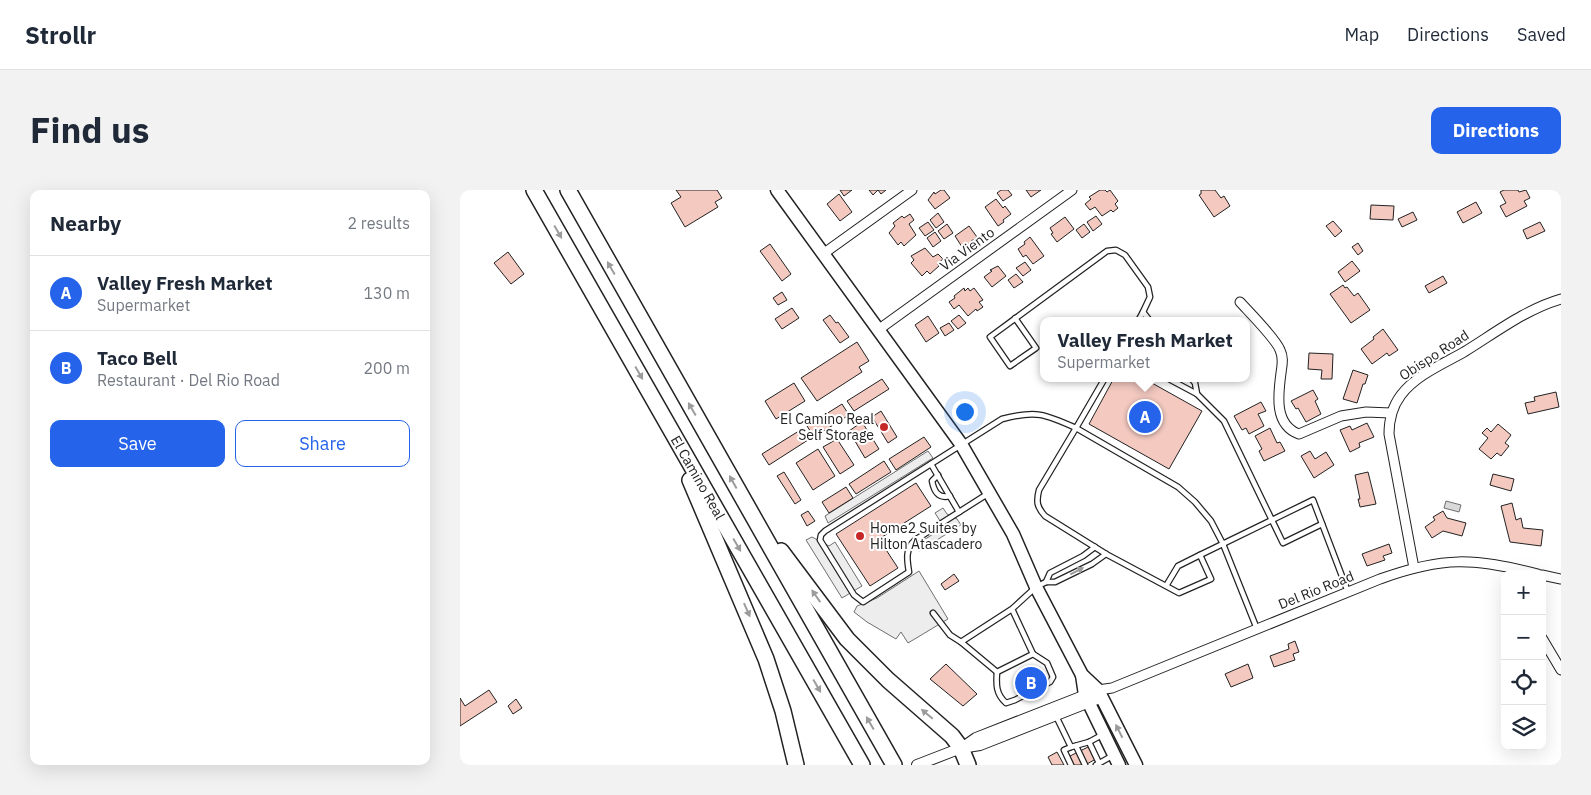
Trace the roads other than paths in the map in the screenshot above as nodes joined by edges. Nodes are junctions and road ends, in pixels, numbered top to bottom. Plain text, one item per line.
1 (534, 190) edge
2 (568, 190) edge
3 (776, 190) edge
4 (912, 190) edge
5 (1072, 190) edge
6 (823, 254) junction
7 (1561, 299) edge
8 (1240, 302) dead end
9 (1143, 312) junction
10 (1140, 317) edge
11 (1147, 317) edge
12 (1015, 318) junction
13 (878, 330) junction
14 (1103, 382) edge
15 (1174, 382) edge
16 (1194, 382) edge
17 (1197, 394) junction
18 (1392, 413) junction
19 (666, 420) junction
20 (1076, 428) junction
21 (961, 444) junction
22 (931, 464) junction
23 (938, 475) junction
24 (990, 492) junction
25 (950, 496) junction
26 (959, 512) junction
27 (751, 513) junction
28 (1271, 520) junction
29 (1322, 524) junction
30 (1224, 544) junction
31 (1095, 547) junction
32 (1106, 554) junction
33 (1200, 555) junction
34 (1414, 568) junction
35 (1510, 570) edge
36 (1546, 576) edge
37 (1561, 579) edge
38 (1041, 585) junction
39 (1166, 586) junction
40 (1348, 592) junction
41 (1012, 609) junction
42 (933, 613) dead end
43 (1258, 629) junction
44 (961, 642) junction
45 (1546, 645) edge
46 (1033, 654) junction
47 (1561, 670) edge
48 (997, 672) junction
49 (1082, 675) junction
50 (1100, 693) junction
51 (1086, 699) junction
52 (1056, 715) junction
53 (1104, 734) junction
54 (1089, 742) junction
55 (1074, 746) junction
56 (961, 748) junction
57 (1116, 760) edge
58 (1097, 764) edge
59 (796, 765) edge
60 (862, 765) edge
61 (894, 765) edge
62 (918, 765) edge
63 (968, 765) edge
64 (1071, 765) edge
65 (1085, 765) edge
66 (1136, 765) edge

1 -> 19 highway, El Camino Real
27 -> 2 highway, El Camino Real
3 - 6 main road
4 - 6 street
5 - 13 street, Via Viento
6 - 13 main road
7 - 18 street, Obispo Road
8 - 18 street
9 - 10 lane
9 - 11 lane
9 - 12 lane
12 - 12 lane
13 - 21 main road
14 - 20 lane
15 - 17 lane
16 - 17 lane
17 - 28 lane
18 - 34 street, Obispo Road
19 -> 59 highway
19 -> 60 highway, El Camino Real
20 - 21 lane
20 - 30 lane
20 - 31 lane
21 - 22 lane
21 - 24 main road
22 - 23 lane
22 - 26 lane
23 - 25 lane
23 - 25 lane
24 - 26 lane
24 - 38 main road
25 - 26 lane
56 -> 27 highway
61 -> 27 highway, El Camino Real
28 - 29 lane
28 - 29 lane
28 - 30 lane
29 - 40 lane
30 - 33 lane
30 - 43 lane
31 - 32 lane
31 - 38 lane
38 -> 32 lane
32 - 39 lane
33 - 39 lane
33 - 39 lane
34 - 35 street, Del Rio Road
34 - 40 street, Del Rio Road
36 - 37 street
38 - 41 lane
38 - 49 main road
40 - 43 street, Del Rio Road
41 - 44 lane
41 - 46 lane
42 - 44 lane
43 - 50 street, Del Rio Road
44 - 48 lane
45 - 47 street
46 - 48 lane
46 - 48 lane
49 - 50 main road
49 - 51 main road
50 - 51 street, Del Rio Road
66 -> 50 main road
51 - 52 street, Del Rio Road
51 - 53 main road
51 - 56 street, Del Rio Road
52 - 55 lane
52 - 56 street, Del Rio Road
53 - 54 lane
53 - 57 main road
54 - 55 lane
54 - 58 lane
55 - 64 lane
55 - 65 lane
56 - 62 street, Del Rio Road
56 - 63 highway
57 - 58 lane

